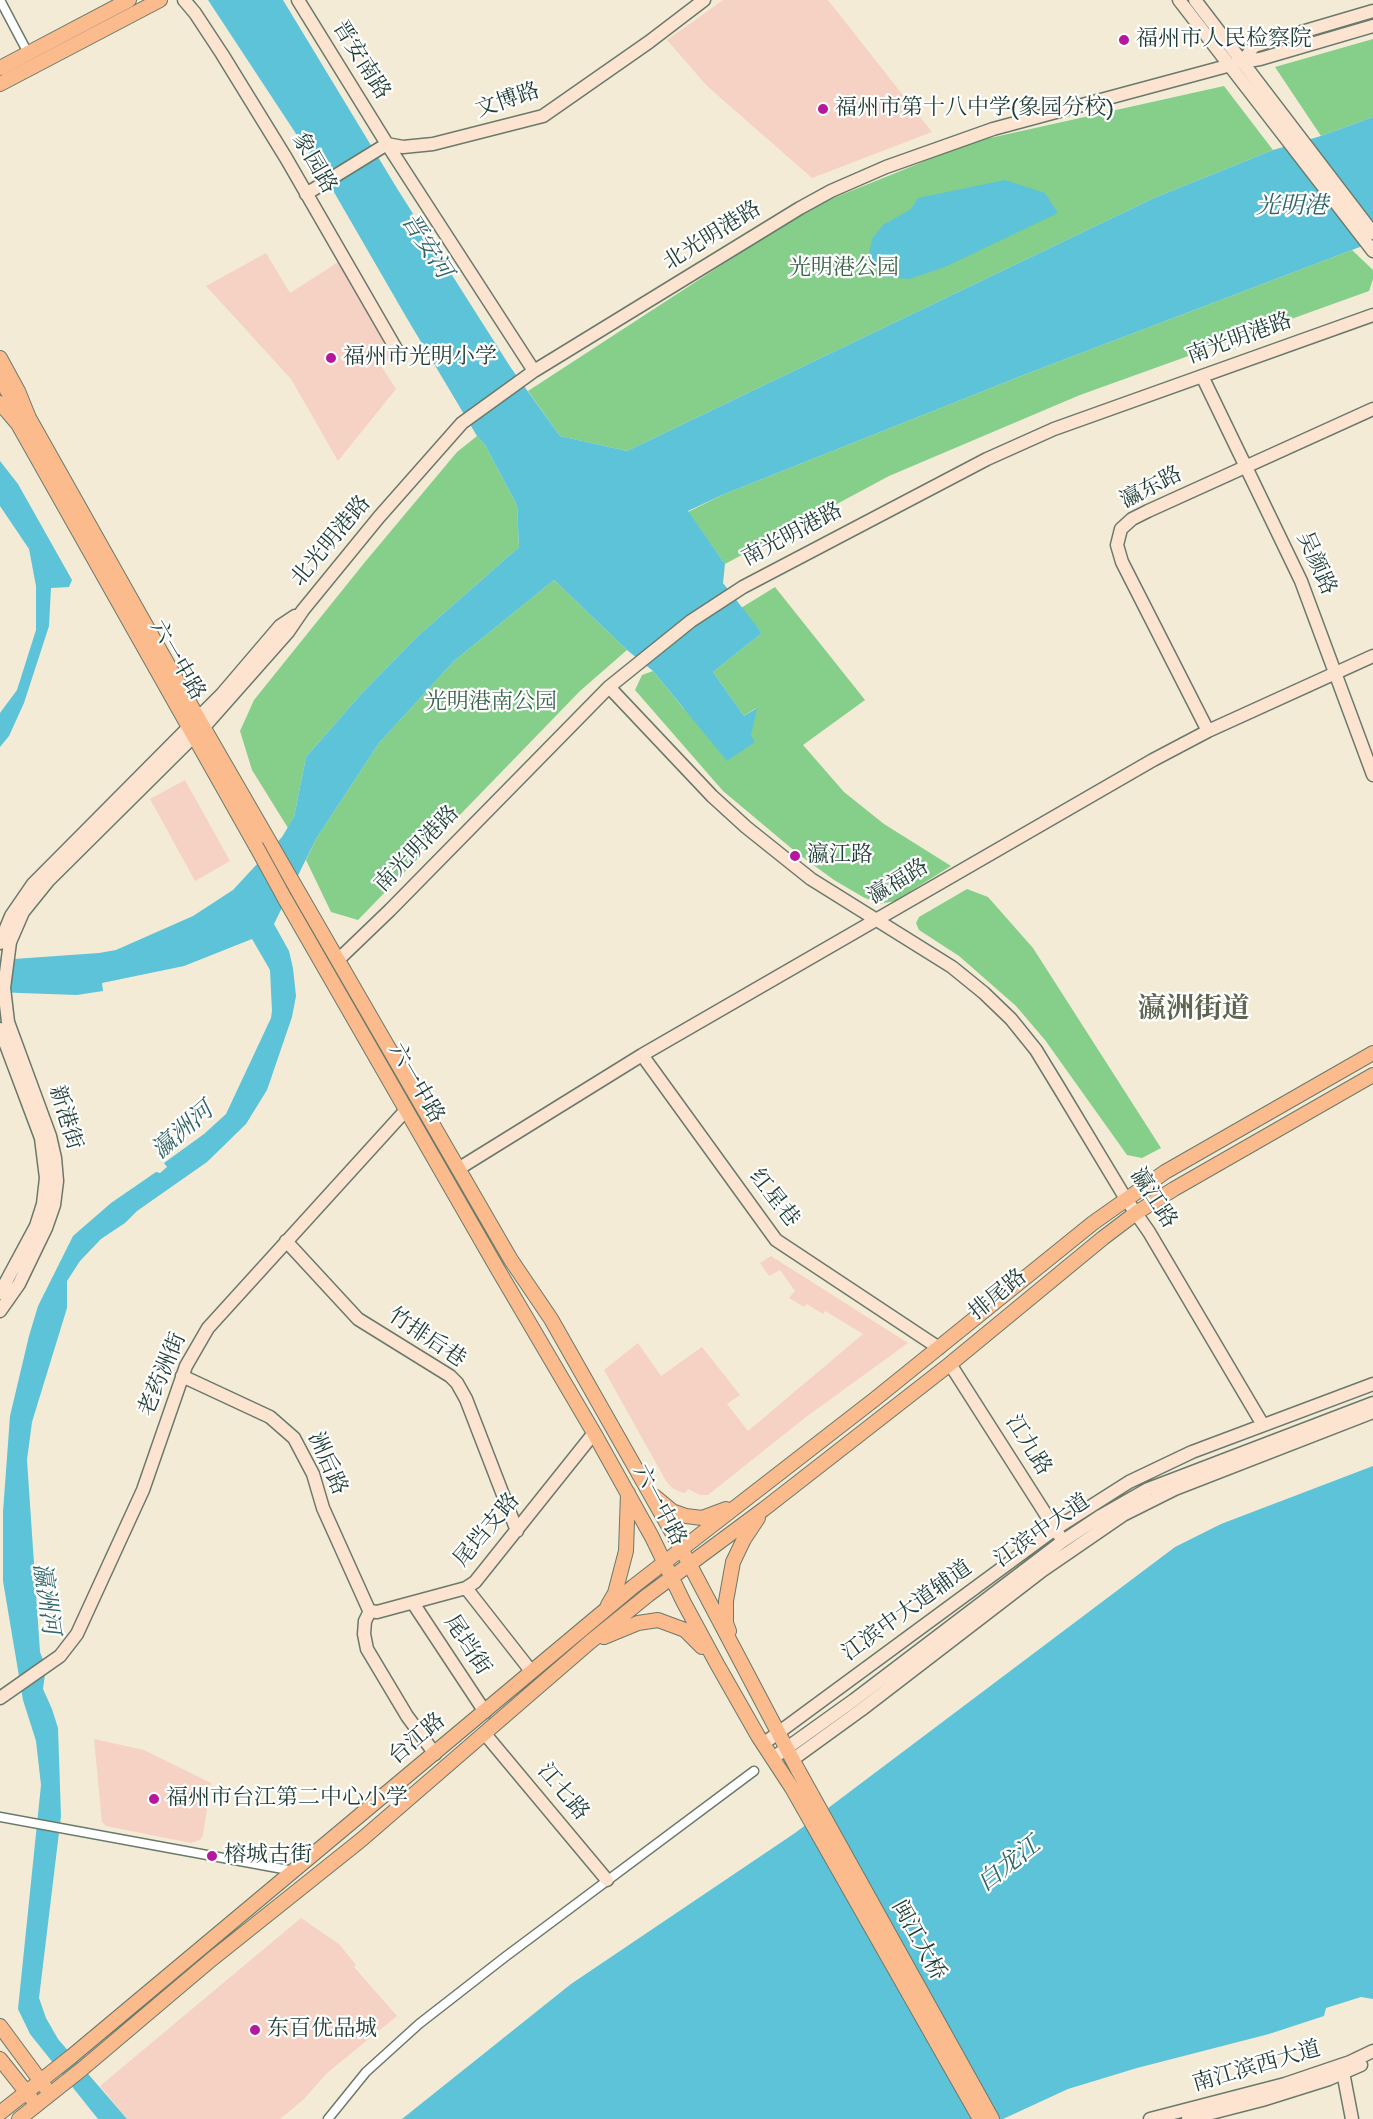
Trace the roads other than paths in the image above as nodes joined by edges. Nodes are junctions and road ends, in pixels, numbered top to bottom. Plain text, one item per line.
1 (0, 0) edge
2 (129, 0) edge
3 (160, 0) edge
4 (184, 0) edge
5 (298, 0) edge
6 (704, 0) edge
7 (1179, 0) edge
8 (1196, 0) edge
9 (1373, 11) edge
10 (1373, 26) edge
11 (28, 53) junction
12 (1236, 64) junction
13 (0, 68) edge
14 (0, 84) edge
15 (387, 144) junction
16 (306, 194) junction
17 (1371, 243) edge
18 (1373, 315) edge
19 (399, 354) dead end
20 (0, 358) edge
21 (534, 371) junction
22 (1202, 376) junction
23 (0, 379) edge
24 (4, 398) edge
25 (1373, 408) edge
26 (23, 421) junction
27 (1246, 466) junction
28 (1373, 656) edge
29 (1336, 672) junction
30 (609, 687) junction
31 (196, 727) junction
32 (1208, 731) junction
33 (1373, 775) edge
34 (878, 920) junction
35 (3, 942) edge
36 (339, 959) junction
37 (0, 1029) edge
38 (1373, 1053) edge
39 (642, 1055) junction
40 (1373, 1075) edge
41 (406, 1110) junction
42 (458, 1169) junction
43 (1126, 1199) junction
44 (1136, 1213) junction
45 (286, 1241) junction
46 (0, 1293) edge
47 (0, 1311) edge
48 (939, 1348) junction
49 (950, 1364) junction
50 (182, 1376) junction
51 (1373, 1384) edge
52 (1373, 1403) edge
53 (1373, 1412) edge
54 (1263, 1425) junction
55 (594, 1433) junction
56 (645, 1486) junction
57 (628, 1493) junction
58 (754, 1494) junction
59 (764, 1509) junction
60 (1055, 1529) junction
61 (517, 1531) junction
62 (1066, 1546) junction
63 (682, 1550) junction
64 (664, 1563) junction
65 (688, 1563) junction
66 (670, 1577) junction
67 (466, 1588) junction
68 (413, 1603) junction
69 (370, 1611) junction
70 (599, 1616) junction
71 (590, 1642) junction
72 (738, 1653) junction
73 (717, 1664) junction
74 (531, 1671) junction
75 (0, 1698) edge
76 (484, 1712) junction
77 (775, 1727) junction
78 (485, 1734) junction
79 (763, 1744) junction
80 (435, 1754) junction
81 (789, 1754) junction
82 (773, 1758) junction
83 (754, 1770) dead end
84 (799, 1785) junction
85 (0, 1817) edge
86 (294, 1871) junction
87 (607, 1880) junction
88 (0, 2026) edge
89 (1373, 2051) edge
90 (0, 2059) edge
91 (1373, 2060) edge
92 (1343, 2069) junction
93 (40, 2081) junction
94 (26, 2092) junction
95 (51, 2094) junction
96 (37, 2104) junction
97 (0, 2113) edge
98 (19, 2119) edge
99 (328, 2119) edge
100 (980, 2119) edge
101 (992, 2119) edge
102 (1150, 2119) edge
103 (1188, 2119) edge
104 (1352, 2119) edge

1 - 11 street
2 - 11 main road
3 - 14 main road
4 - 16 street, 象园路
5 - 15 street, 晋安南路
6 - 15 street, 文博路
7 - 12 street
8 - 12 street
9 - 12 street, 北光明港路
10 - 12 street, 北光明港路
11 - 13 main road
12 - 17 street
12 - 21 street, 北光明港路
15 - 16 street
15 - 21 street, 晋安南路
16 - 19 street, 象园路
18 - 22 street, 南光明港路
20 - 26 main road, 六一中路
21 - 31 street, 北光明港路
22 - 27 street, 吴颜路
22 - 30 street, 南光明港路
23 - 24 main road
24 - 26 main road
25 - 27 street, 瀛东路
26 - 31 main road, 六一中路
27 - 29 street, 吴颜路
27 - 32 street, 瀛东路
28 - 29 street, 瀛福路
29 - 32 street, 瀛福路
29 - 33 street, 吴颜路
30 - 34 street, 瀛江路
30 - 36 street, 南光明港路
31 - 35 street
31 - 36 main road, 六一中路
31 - 41 main road, 六一中路, bridge
32 - 34 street, 瀛福路
34 - 39 street, 瀛福路
34 - 43 street, 瀛江路
35 - 47 street, 新港街
36 - 42 main road, 六一中路
37 - 46 street, 新港街
38 - 43 main road, 排尾路
39 - 42 street, 瀛福路
39 - 48 street, 红星巷
40 - 44 main road, 排尾路
41 - 45 street, 老药洲街
41 - 55 main road, 六一中路
42 - 56 main road, 六一中路
43 - 44 street, 瀛江路
43 - 48 main road, 排尾路
44 - 49 main road, 排尾路
44 - 54 street, 瀛江路
45 - 50 street, 老药洲街
45 - 61 street, 竹排后巷
48 - 58 main road, 排尾路
49 - 59 main road, 排尾路
49 - 60 street, 江九路
50 - 69 street, 洲后路
50 - 75 street, 老药洲街
51 - 54 street, 江滨中大道辅道
52 - 62 street, 江滨中大道
53 - 62 street, 江滨中大道
54 - 60 street, 江滨中大道辅道
55 - 57 main road, 六一中路
55 - 61 street, 尾垱支路
56 - 58 main road
56 - 63 main road, 六一中路
57 - 64 main road, 六一中路
57 - 70 main road
58 - 63 main road, 排尾路
59 - 65 main road, 排尾路
59 - 72 main road
60 - 62 street, 江九路
60 - 77 street, 江滨中大道辅道
61 - 67 street, 尾垱支路
62 - 81 street, 江滨中大道
63 - 64 main road, 台江路
63 - 65 main road, 六一中路
64 - 66 main road, 六一中路
64 - 70 main road, 台江路
65 - 66 main road, 排尾路
65 - 72 main road, 六一中路
66 - 71 main road, 台江路
66 - 73 main road, 六一中路
67 - 68 street, 尾垱支路
67 - 74 street
68 - 69 street, 尾垱支路
68 - 76 street, 尾垱街
69 - 80 street
70 - 74 main road, 台江路
71 - 73 main road
71 - 78 main road, 台江路
72 - 77 main road, 六一中路
73 - 79 main road, 六一中路
74 - 76 main road, 台江路
76 - 80 main road, 台江路
77 - 79 street, 江滨中大道辅道
77 - 81 main road, 六一中路
78 - 87 street, 江七路
78 - 95 main road, 台江路
79 - 82 main road, 六一中路
80 - 86 main road, 台江路
81 - 82 street, 江滨中大道
81 - 84 main road, 六一中路
82 - 84 main road, 六一中路
83 - 87 street
84 - 100 main road, 闽江大桥
84 - 101 main road, 闽江大桥
85 - 86 street
86 - 93 main road, 台江路
87 - 99 street
88 - 93 main road
89 - 92 street, 南江滨西大道
90 - 94 main road
91 - 92 street, 南江滨西大道
92 - 102 street, 南江滨西大道
92 - 103 street, 南江滨西大道
92 - 104 street
93 - 94 main road
93 - 95 main road
94 - 96 main road
94 - 97 main road
95 - 96 main road
96 - 98 main road

